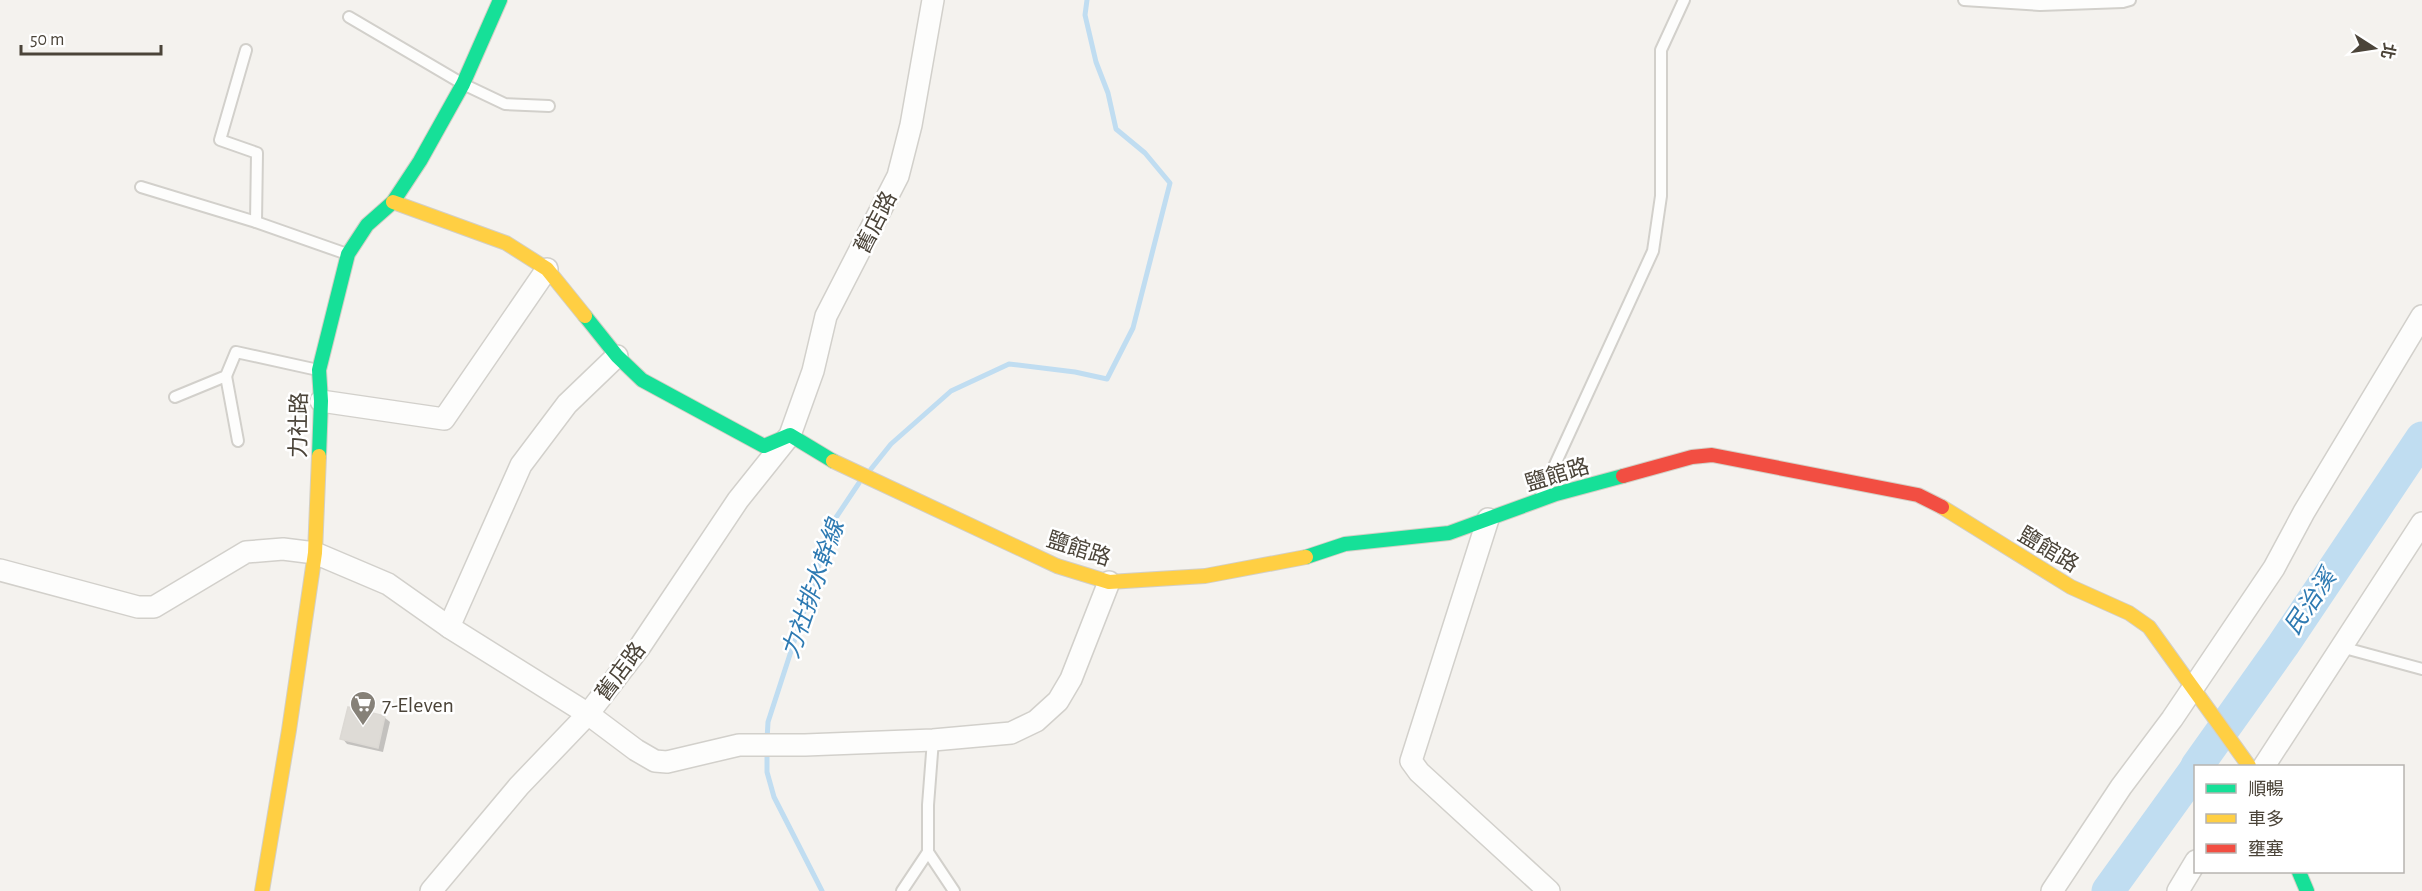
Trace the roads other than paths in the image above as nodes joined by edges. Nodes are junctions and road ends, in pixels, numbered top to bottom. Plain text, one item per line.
1 (933, 0) edge
2 (1684, 0) edge
3 (1964, 0) edge
4 (2130, 0) edge
5 (497, 1) edge
6 (348, 17) dead end
7 (246, 50) dead end
8 (463, 84) junction
9 (549, 106) dead end
10 (141, 187) dead end
11 (393, 202) junction
12 (256, 222) junction
13 (348, 254) junction
14 (547, 269) junction
15 (2422, 315) edge
16 (617, 356) junction
17 (319, 370) junction
18 (226, 376) junction
19 (175, 397) dead end
20 (321, 401) junction
21 (790, 435) junction
22 (238, 441) dead end
23 (1539, 501) junction
24 (1488, 519) junction
25 (2422, 523) edge
26 (315, 553) junction
27 (0, 570) edge
28 (1109, 582) junction
29 (449, 627) junction
30 (2341, 647) junction
31 (2422, 669) edge
32 (2196, 692) junction
33 (588, 714) junction
34 (933, 740) junction
35 (2248, 765) edge
36 (2265, 765) edge
37 (928, 852) junction
38 (2194, 864) edge
39 (2299, 873) edge
40 (262, 891) edge
41 (431, 891) edge
42 (902, 891) edge
43 (954, 891) edge
44 (1549, 891) edge
45 (2052, 891) edge
46 (2178, 891) edge
47 (2307, 891) edge

1 - 21 street, 舊店路
2 - 23 lane
3 - 4 lane
5 - 8 street, 力社路
6 - 8 lane
7 - 12 lane
8 - 9 lane
8 - 11 street, 力社路
10 - 12 lane
11 - 13 street, 力社路
11 - 14 street
12 - 13 lane
13 - 17 street, 力社路
14 - 16 street
14 - 20 street
15 - 32 street
16 - 21 street
16 - 29 street
17 - 18 lane
17 - 20 street, 力社路
18 - 19 lane
18 - 22 lane
20 - 26 street, 力社路
21 - 28 street, 鹽館路
21 - 33 street, 舊店路
23 - 24 street, 鹽館路
23 - 32 street, 鹽館路
24 - 28 street, 鹽館路
24 - 44 street
25 - 30 street
26 - 27 street
26 - 29 street
26 - 40 street, 力社路
28 - 34 street
29 - 33 street
30 - 31 lane
30 - 36 street
32 - 35 street, 鹽館路
32 - 45 street
33 - 34 street
33 - 41 street, 舊店路
34 - 37 lane
37 - 42 lane
37 - 43 lane
38 - 46 street
39 - 47 street

